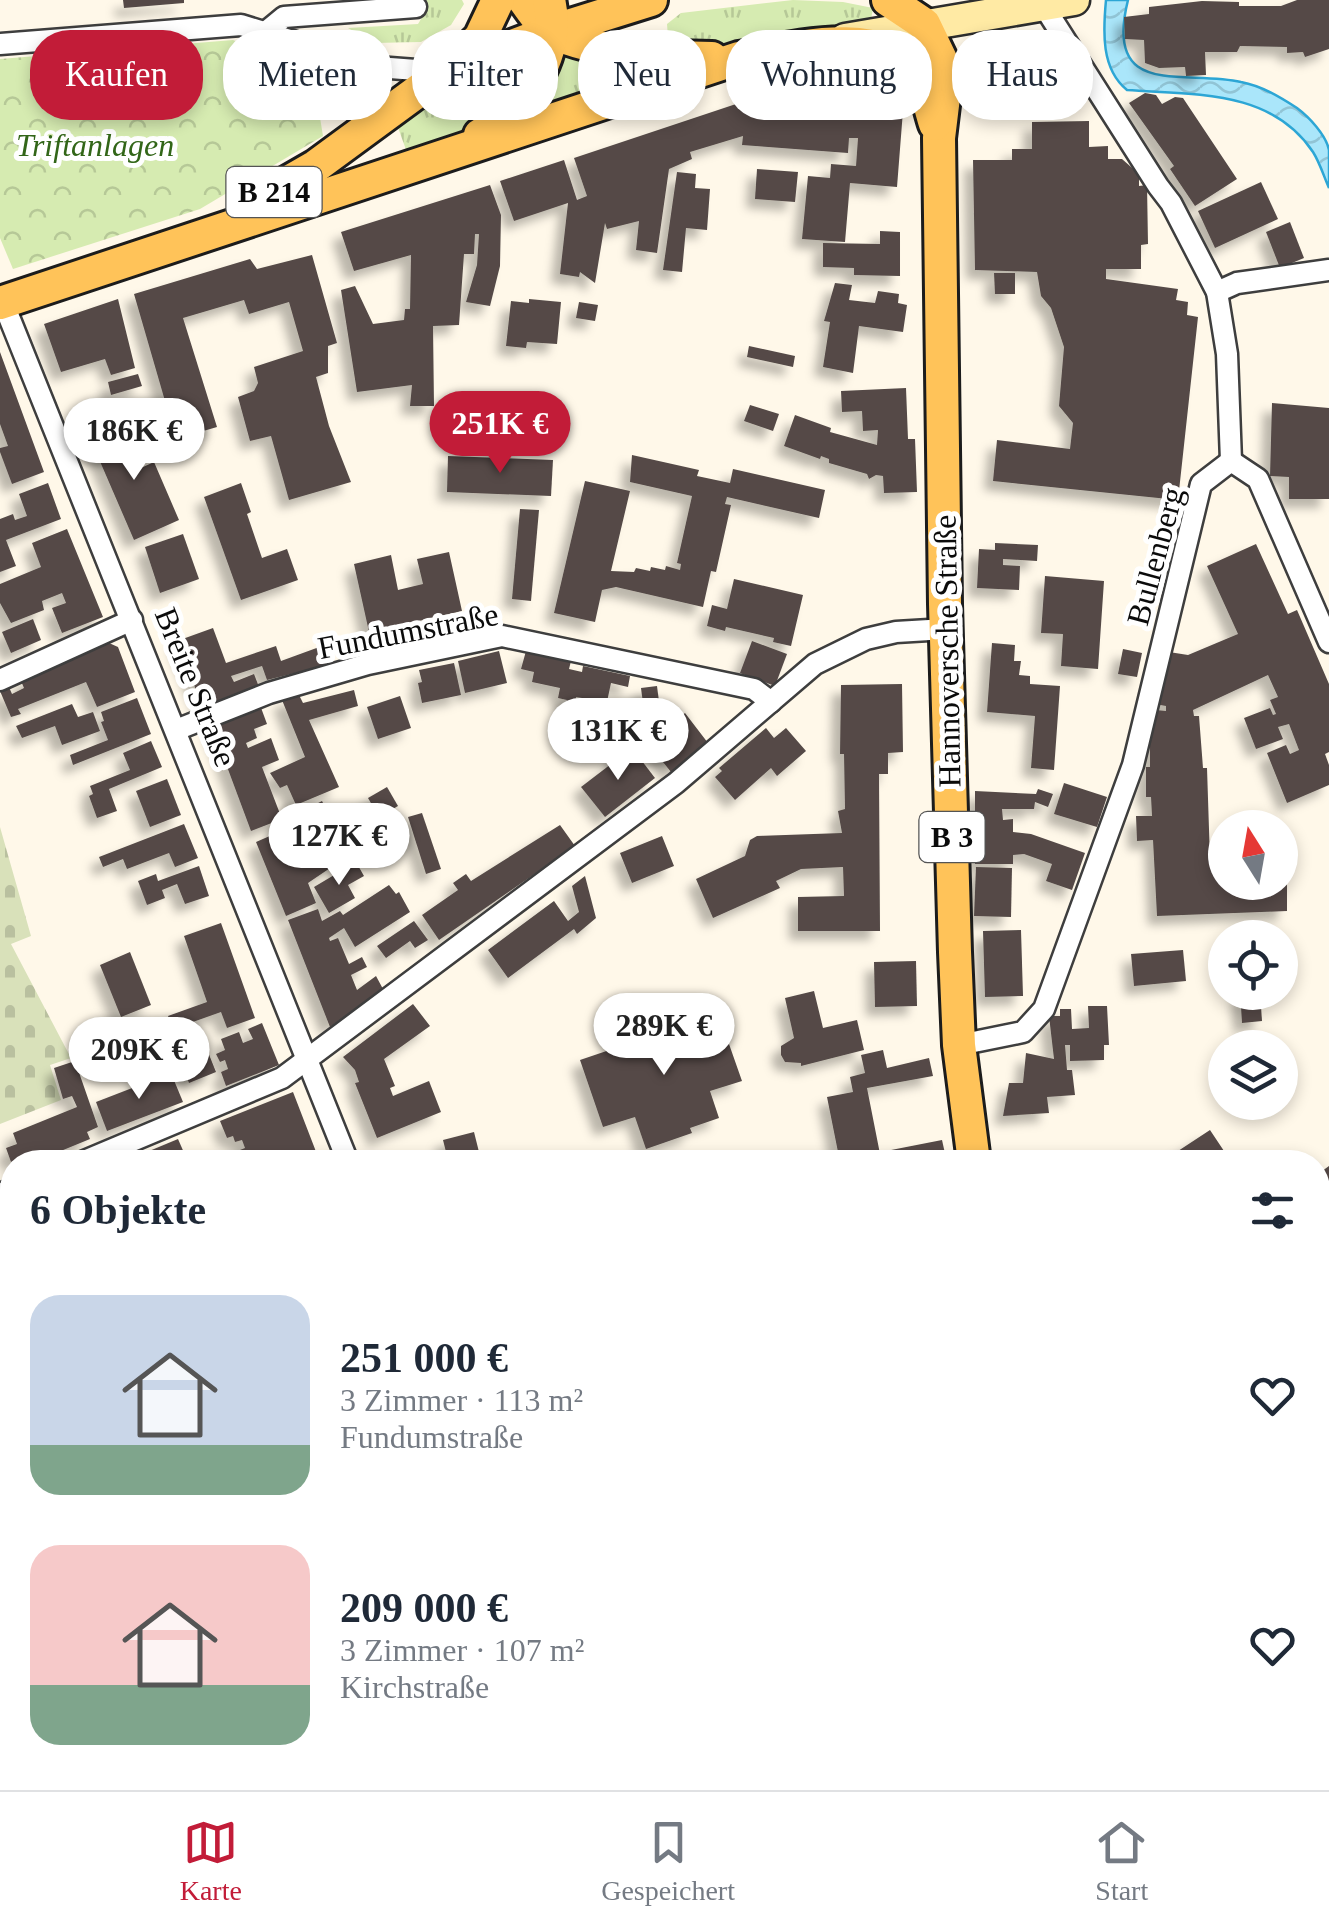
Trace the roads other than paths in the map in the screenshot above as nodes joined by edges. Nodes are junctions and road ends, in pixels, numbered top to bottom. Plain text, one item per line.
1 (498, 0) edge
2 (524, 0) edge
3 (574, 0) edge
4 (635, 0) edge
5 (651, 0) edge
6 (888, 0) edge
7 (1074, 0) edge
8 (1043, 5) junction
9 (416, 7) dead end
10 (967, 8) edge
11 (550, 16) edge
12 (924, 24) junction
13 (262, 30) edge
14 (268, 30) edge
15 (484, 30) edge
16 (524, 30) edge
17 (892, 30) edge
18 (925, 30) edge
19 (0, 44) edge
20 (726, 58) edge
21 (726, 63) edge
22 (932, 73) joint
23 (412, 96) edge
24 (403, 171) junction
25 (156, 251) junction
26 (1329, 270) edge
27 (1217, 292) junction
28 (1, 299) edge
29 (1230, 461) junction
30 (132, 620) junction
31 (946, 629) junction
32 (1329, 642) edge
33 (0, 680) edge
34 (771, 702) junction
35 (176, 730) junction
36 (959, 1045) junction
37 (306, 1060) junction
38 (134, 1150) edge
39 (343, 1150) edge
40 (972, 1150) edge

1 - 15 main road, B 214
2 - 11 main road
3 - 4 main road
5 - 11 main road, B 214
6 - 12 main road
7 - 8 street
8 - 10 street
8 - 27 street
9 - 14 street
10 - 12 street
10 - 22 street
11 - 16 main road, B 214
11 - 20 main road
11 - 24 main road, B 214
12 - 17 street
12 - 18 main road
13 - 19 street
21 - 24 main road
22 - 31 main road, Hannoversche Straße / B 3
23 - 25 main road, B 214
24 - 25 main road, B 214
25 - 28 main road, B 214
26 - 27 street
27 - 29 street
28 - 30 street, Breite Straße
29 - 32 street
29 - 36 street, Bullenberg
30 - 33 street
30 - 35 street, Breite Straße
31 - 34 street
31 - 36 main road, Hannoversche Straße / B 3
34 - 35 street, Fundumstraße
34 - 37 street
35 - 37 street, Breite Straße
36 - 40 main road, Hannoversche Straße / B 3
37 - 38 street
37 - 39 street, Breite Straße

